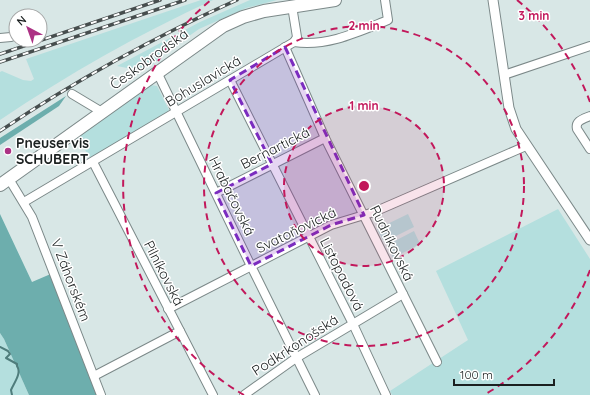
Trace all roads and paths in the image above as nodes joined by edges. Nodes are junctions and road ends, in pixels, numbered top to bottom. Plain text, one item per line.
1 (335, 0) edge
2 (385, 0) edge
3 (493, 0) edge
4 (292, 6) junction
5 (294, 42) junction
6 (590, 46) edge
7 (285, 47) junction
8 (157, 72) junction
9 (504, 75) junction
10 (230, 80) junction
11 (72, 94) dead end
12 (102, 112) junction
13 (177, 112) junction
14 (590, 116) edge
15 (325, 138) junction
16 (526, 146) junction
17 (590, 149) edge
18 (93, 162) junction
19 (272, 164) junction
20 (5, 182) edge
21 (216, 193) junction
22 (24, 202) junction
23 (364, 215) junction
24 (308, 237) junction
25 (590, 240) edge
26 (251, 266) junction
27 (403, 294) junction
28 (168, 309) junction
29 (353, 324) junction
30 (180, 331) junction
31 (296, 358) junction
32 (437, 362) dead end
33 (94, 376) junction
34 (101, 395) edge
35 (214, 395) edge
36 (244, 395) edge
37 (315, 395) edge
38 (386, 395) edge

1 - 4 main road, Českobrodská
2 - 5 street
3 - 9 street
4 - 5 street
4 - 8 main road, Českobrodská
5 - 7 street, Bohuslavická
6 - 9 street
7 - 10 street, Bohuslavická
7 - 15 street, Rudníkovská
8 - 12 main road, Českobrodská
8 - 13 street, Hrabačovská
9 - 16 street
10 - 13 street, Bohuslavická
10 - 19 street, Listopadová
11 - 12 street
12 - 20 main road, Českobrodská
13 - 18 street, Bohuslavická
13 - 21 street, Hrabačovská
14 - 17 street
15 - 19 street, Bernartická
15 - 23 street, Rudníkovská
16 - 23 street, Svatoňovická
16 - 25 street
18 - 22 street, Bohuslavická
18 - 28 street, Pilníkovská
19 - 21 street, Bernartická
19 - 24 street, Listopadová
20 - 22 street, V Záhorském
21 - 26 street, Hrabačovská
22 - 33 street, V Záhorském
23 - 24 street, Svatoňovická
23 - 27 street, Rudníkovská
24 - 26 street, Svatoňovická
24 - 29 street, Listopadová
26 - 28 street, Svatoňovická
26 - 31 street, Hrabačovská
27 - 29 street, Podkrkonošská
27 - 32 street, Rudníkovská
28 - 30 street, Pilníkovská
29 - 31 street, Podkrkonošská
29 - 38 street, Listopadová
30 - 33 street
30 - 35 street, Pilníkovská
31 - 36 street, Podkrkonošská
31 - 37 street, Hrabačovská
33 - 34 street, V Záhorském

